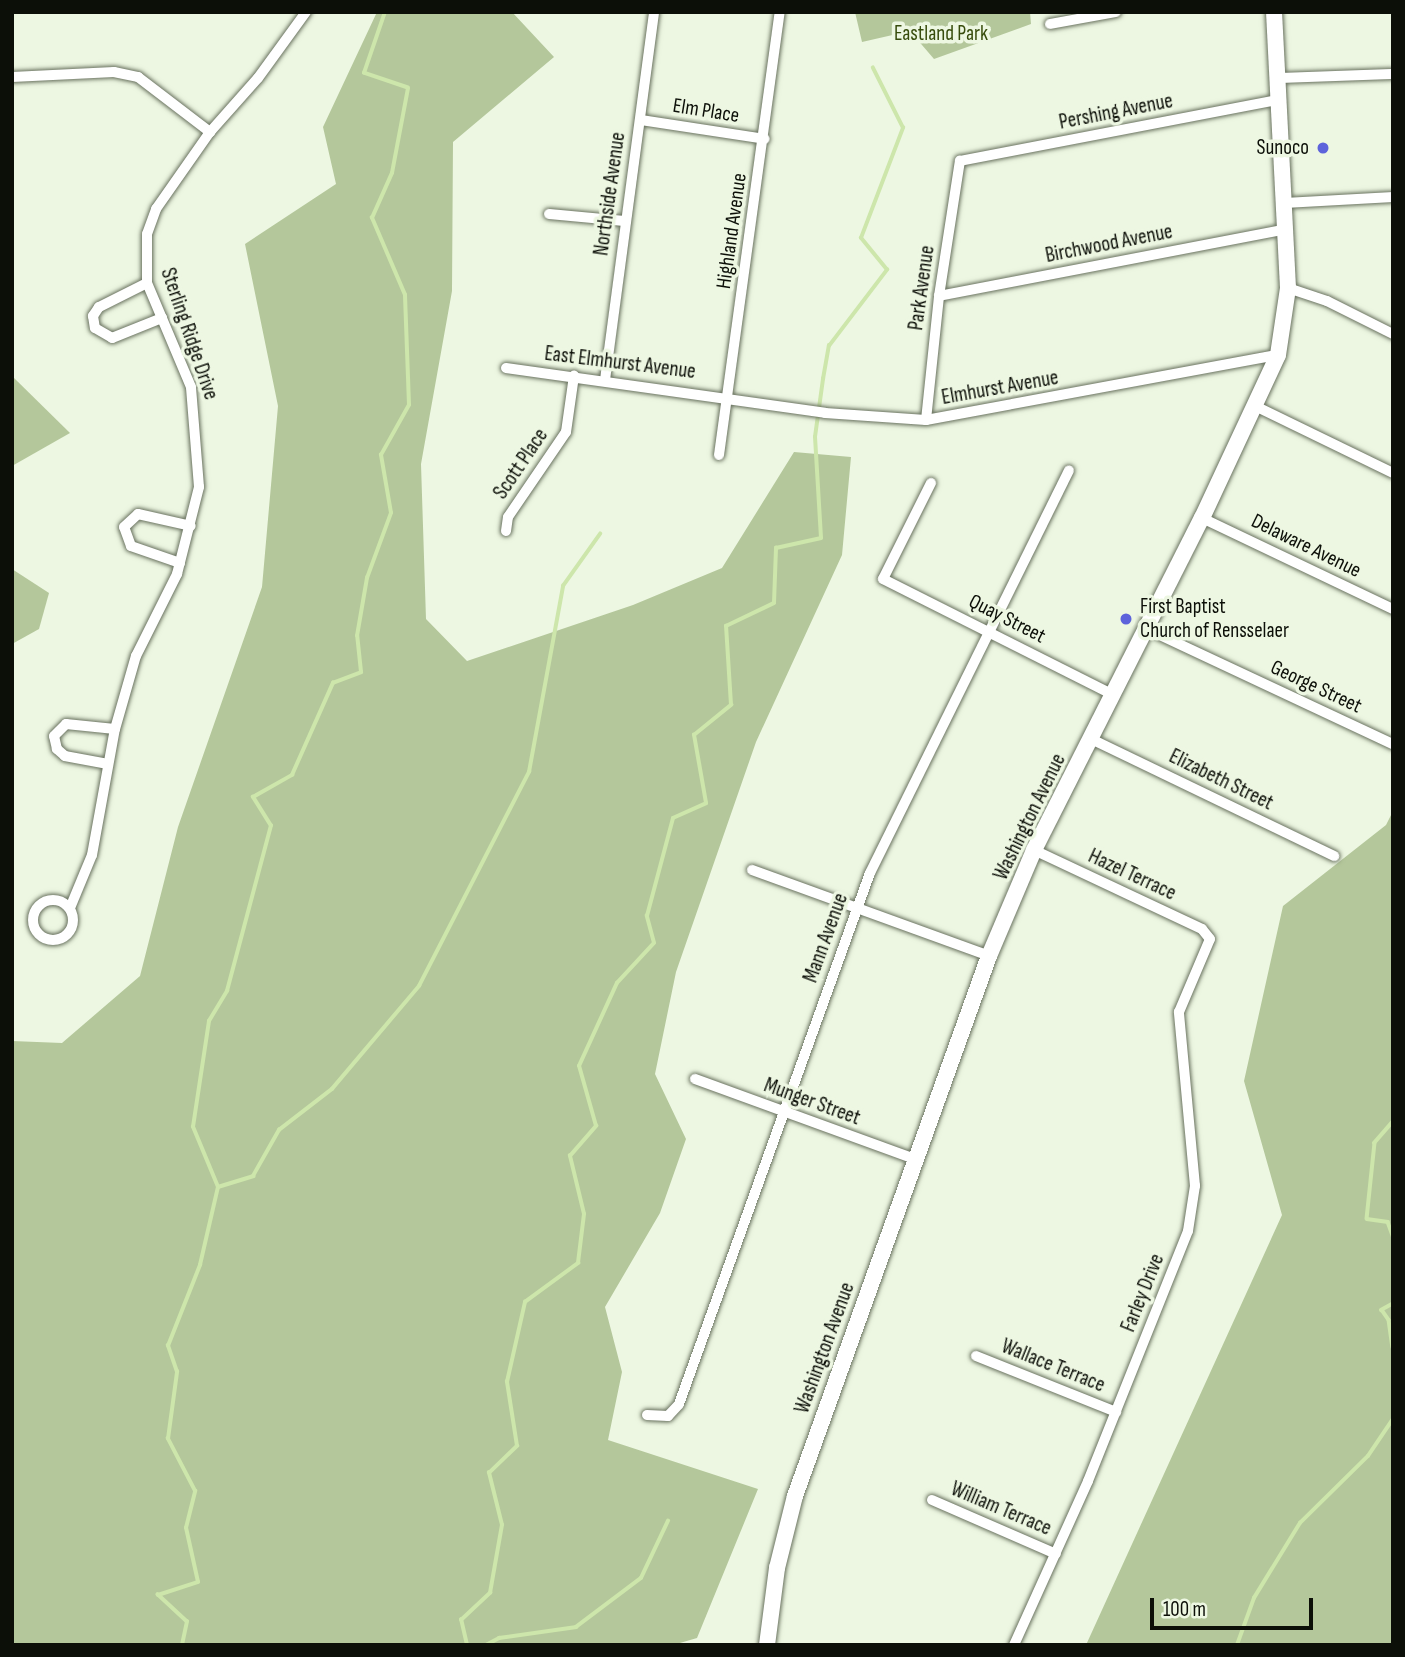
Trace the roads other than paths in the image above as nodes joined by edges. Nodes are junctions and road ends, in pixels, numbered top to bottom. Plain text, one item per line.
1 (306, 12) edge
2 (654, 12) edge
3 (780, 12) edge
4 (1116, 12) edge
5 (1274, 12) edge
6 (1050, 24) dead end
7 (1393, 74) edge
8 (12, 77) edge
9 (1278, 78) junction
10 (1279, 100) junction
11 (641, 120) junction
12 (210, 132) junction
13 (765, 139) junction
14 (960, 161) joint
15 (1393, 197) edge
16 (1285, 203) junction
17 (549, 214) dead end
18 (625, 221) junction
19 (1286, 229) junction
20 (147, 283) junction
21 (1289, 288) junction
22 (939, 296) junction
23 (162, 318) junction
24 (1393, 334) edge
25 (1278, 355) junction
26 (506, 368) dead end
27 (574, 376) junction
28 (605, 380) junction
29 (728, 396) junction
30 (1255, 406) junction
31 (926, 420) junction
32 (719, 454) dead end
33 (1069, 470) dead end
34 (1393, 473) edge
35 (931, 483) dead end
36 (1202, 518) junction
37 (191, 526) junction
38 (506, 531) dead end
39 (180, 563) junction
40 (1393, 609) edge
41 (1147, 629) junction
42 (990, 631) junction
43 (1114, 695) junction
44 (115, 729) junction
45 (1091, 739) junction
46 (1393, 744) edge
47 (108, 764) junction
48 (1034, 850) junction
49 (1334, 856) dead end
50 (751, 870) dead end
51 (70, 908) dead end
52 (856, 910) junction
53 (1210, 939) joint
54 (989, 956) junction
55 (695, 1079) dead end
56 (783, 1112) junction
57 (915, 1160) junction
58 (976, 1356) dead end
59 (1116, 1412) junction
60 (647, 1415) dead end
61 (932, 1500) dead end
62 (1056, 1554) junction
63 (767, 1645) edge
64 (1014, 1645) edge

1 - 12 street, Sterling Ridge Drive
2 - 11 street, Northside Avenue
3 - 13 street, Highland Avenue
4 - 6 street
5 - 9 street, Washington Avenue
7 - 9 street
8 - 12 street
9 - 10 street, Washington Avenue
10 - 14 street, Pershing Avenue
10 - 16 street, Washington Avenue
11 - 13 street, Elm Place
11 - 18 street, Northside Avenue
12 - 20 street, Sterling Ridge Drive
13 - 29 street, Highland Avenue
14 - 22 street, Park Avenue
15 - 16 street
16 - 19 street, Washington Avenue
17 - 18 street
18 - 28 street, Northside Avenue
19 - 21 street, Washington Avenue
19 - 22 street, Birchwood Avenue
20 - 23 street, Sterling Ridge Drive
20 - 23 street
21 - 24 street
21 - 25 street, Washington Avenue
22 - 31 street, Park Avenue
23 - 37 street, Sterling Ridge Drive
25 - 30 street, Washington Avenue
25 - 31 street, Elmhurst Avenue
26 - 27 street, East Elmhurst Avenue
27 - 28 street, East Elmhurst Avenue
27 - 38 street, Scott Place
28 - 29 street, East Elmhurst Avenue
29 - 31 street, Elmhurst Avenue
29 - 32 street, Highland Avenue
30 - 34 street
30 - 36 street, Washington Avenue
33 - 42 street, Mann Avenue
35 - 42 street, Quay Street
36 - 40 street, Delaware Avenue
36 - 41 street, Washington Avenue
37 - 39 street, Sterling Ridge Drive
37 - 39 street
39 - 44 street, Sterling Ridge Drive
41 - 43 street, Washington Avenue
41 - 46 street, George Street
42 - 43 street, Quay Street
42 - 52 street, Mann Avenue
43 - 45 street, Washington Avenue
44 - 47 street, Sterling Ridge Drive
44 - 47 street
45 - 48 street, Washington Avenue
45 - 49 street, Elizabeth Street
47 - 51 street, Sterling Ridge Drive
48 - 53 street, Hazel Terrace
48 - 54 street, Washington Avenue
50 - 52 street
52 - 54 street
52 - 56 street, Mann Avenue
53 - 59 street, Farley Drive
54 - 57 street, Washington Avenue
55 - 56 street, Munger Street
56 - 57 street, Munger Street
56 - 60 street, Mann Avenue
57 - 63 street, Washington Avenue
58 - 59 street, Wallace Terrace
59 - 62 street, Farley Drive
61 - 62 street, William Terrace
62 - 64 street, Farley Drive

